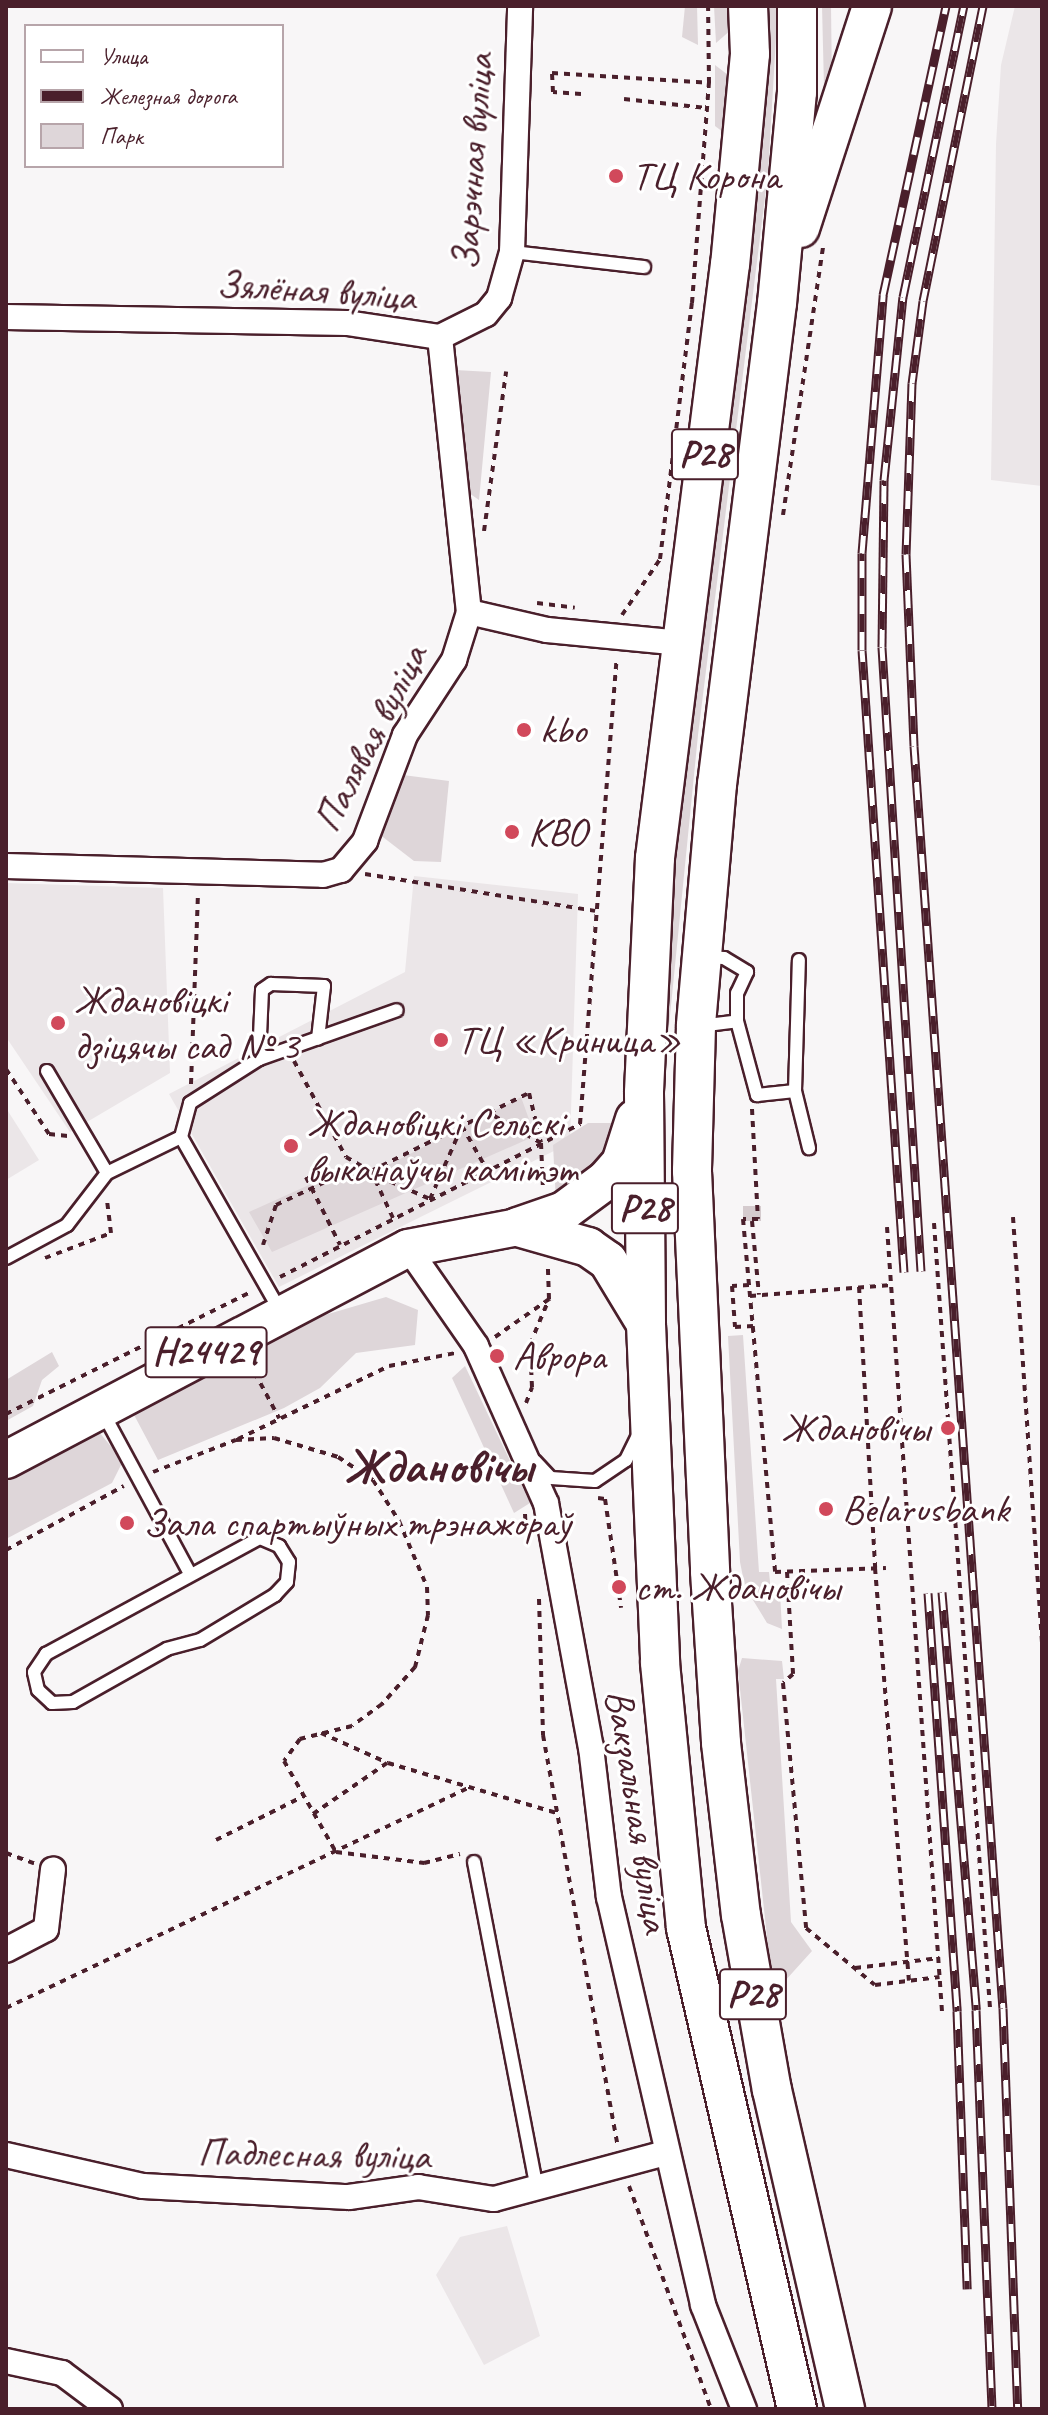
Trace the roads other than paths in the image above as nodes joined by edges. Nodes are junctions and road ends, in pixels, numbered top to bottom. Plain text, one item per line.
1 (520, 6) edge
2 (748, 6) edge
3 (797, 6) edge
4 (872, 6) edge
5 (512, 252) junction
6 (644, 267) dead end
7 (777, 303) junction
8 (6, 317) edge
9 (440, 337) junction
10 (469, 612) junction
11 (681, 643) junction
12 (6, 866) edge
13 (701, 956) junction
14 (799, 960) dead end
15 (397, 1010) dead end
16 (737, 1021) junction
17 (696, 1026) junction
18 (318, 1039) junction
19 (259, 1059) junction
20 (47, 1071) dead end
21 (795, 1091) junction
22 (644, 1093) junction
23 (181, 1137) junction
24 (809, 1148) dead end
25 (107, 1173) junction
26 (518, 1227) junction
27 (401, 1233) junction
28 (6, 1258) edge
29 (274, 1292) junction
30 (646, 1324) junction
31 (101, 1410) junction
32 (649, 1414) junction
33 (525, 1449) junction
34 (6, 1460) edge
35 (190, 1574) junction
36 (474, 1862) road end
37 (53, 1869) road end
38 (6, 1950) edge
39 (666, 2153) junction
40 (6, 2155) edge
41 (537, 2190) junction
42 (6, 2361) edge
43 (110, 2409) edge
44 (744, 2409) edge
45 (797, 2409) edge
46 (845, 2409) edge

1 - 5 street, Зарэчная вуліца
2 - 11 highway, Р28
3 - 7 highway, Р28
4 - 7 highway, Р28
5 - 6 lane
5 - 9 street, Зарэчная вуліца
7 - 13 highway, Р28
8 - 9 street, Зялёная вуліца
9 - 10 street, Зялёная вуліца
10 - 11 street, Палявая вуліца
10 - 12 street, Палявая вуліца
11 - 22 highway, Р28
13 - 16 lane
13 - 17 highway, Р28
14 - 21 lane
15 - 18 lane
16 - 17 lane
16 - 21 lane
17 - 46 highway, Р28
18 - 19 lane
18 - 19 lane
19 - 23 lane
20 - 25 lane
21 - 24 lane
22 - 26 highway, Н24429
22 - 30 highway, Р28
23 - 25 lane
23 - 29 lane
25 - 28 lane
26 - 27 main road, Н24429
26 - 30 highway, Н24429
27 - 29 main road, Н24429
27 - 33 street, Вакзальная вуліца
29 - 31 main road, Н24429
30 - 32 highway, Р28
31 - 34 main road, Н24429
31 - 35 lane
32 - 33 lane
32 - 45 highway, Р28
33 - 39 street, Вакзальная вуліца
35 - 35 lane
36 - 41 lane
37 - 38 street
39 - 41 street, Падлесная вуліца
39 - 44 street, Вакзальная вуліца
40 - 41 street, Падлесная вуліца
42 - 43 street

